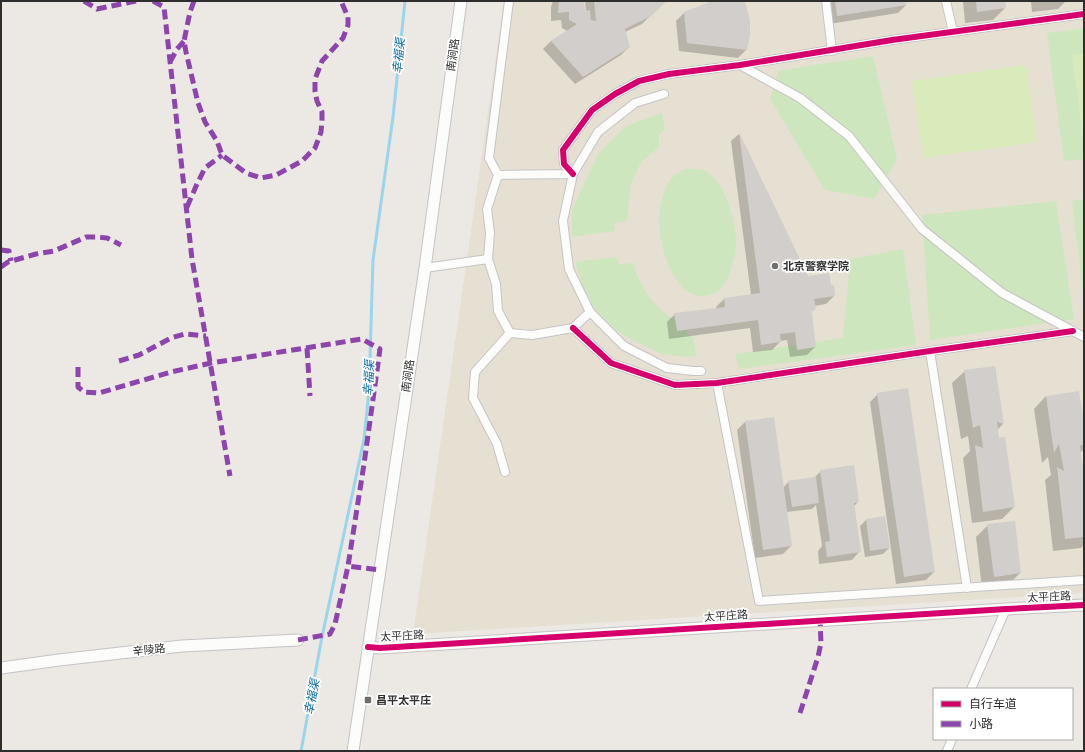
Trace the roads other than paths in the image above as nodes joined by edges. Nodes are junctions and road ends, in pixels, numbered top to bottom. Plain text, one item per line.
1 (460, 1) edge
2 (509, 1) edge
3 (826, 1) edge
4 (946, 1) edge
5 (1084, 14) edge
6 (953, 32) junction
7 (832, 51) junction
8 (740, 65) junction
9 (664, 94) dead end
10 (573, 174) junction
11 (498, 175) junction
12 (488, 259) junction
13 (425, 268) junction
14 (590, 312) junction
15 (573, 328) junction
16 (1073, 331) junction
17 (510, 333) junction
18 (1084, 337) edge
19 (930, 351) junction
20 (701, 371) dead end
21 (717, 383) junction
22 (505, 472) dead end
23 (1084, 580) edge
24 (967, 588) junction
25 (1084, 605) edge
26 (1006, 609) junction
27 (298, 640) dead end
28 (368, 647) junction
29 (1, 668) edge
30 (971, 688) edge
31 (952, 740) edge
32 (353, 751) edge
33 (947, 751) edge

1 - 13 street, 南涧路
2 - 11 street
3 - 7 street
4 - 6 street
5 - 6 street
6 - 7 street
7 - 8 street
8 - 10 street
8 - 16 street
9 - 10 street
10 - 11 street
10 - 14 street
11 - 12 street
12 - 13 street
12 - 17 street
13 - 28 street, 南涧路
14 - 15 street
14 - 20 street
15 - 17 street
15 - 21 street
16 - 18 street
16 - 19 street
17 - 22 street
19 - 21 street
19 - 24 street
21 - 24 street
23 - 24 street
25 - 26 street, 太平庄路
26 - 28 street, 太平庄路
26 - 30 street
27 - 29 street, 辛陵路
28 - 32 street, 南涧路
31 - 33 street

